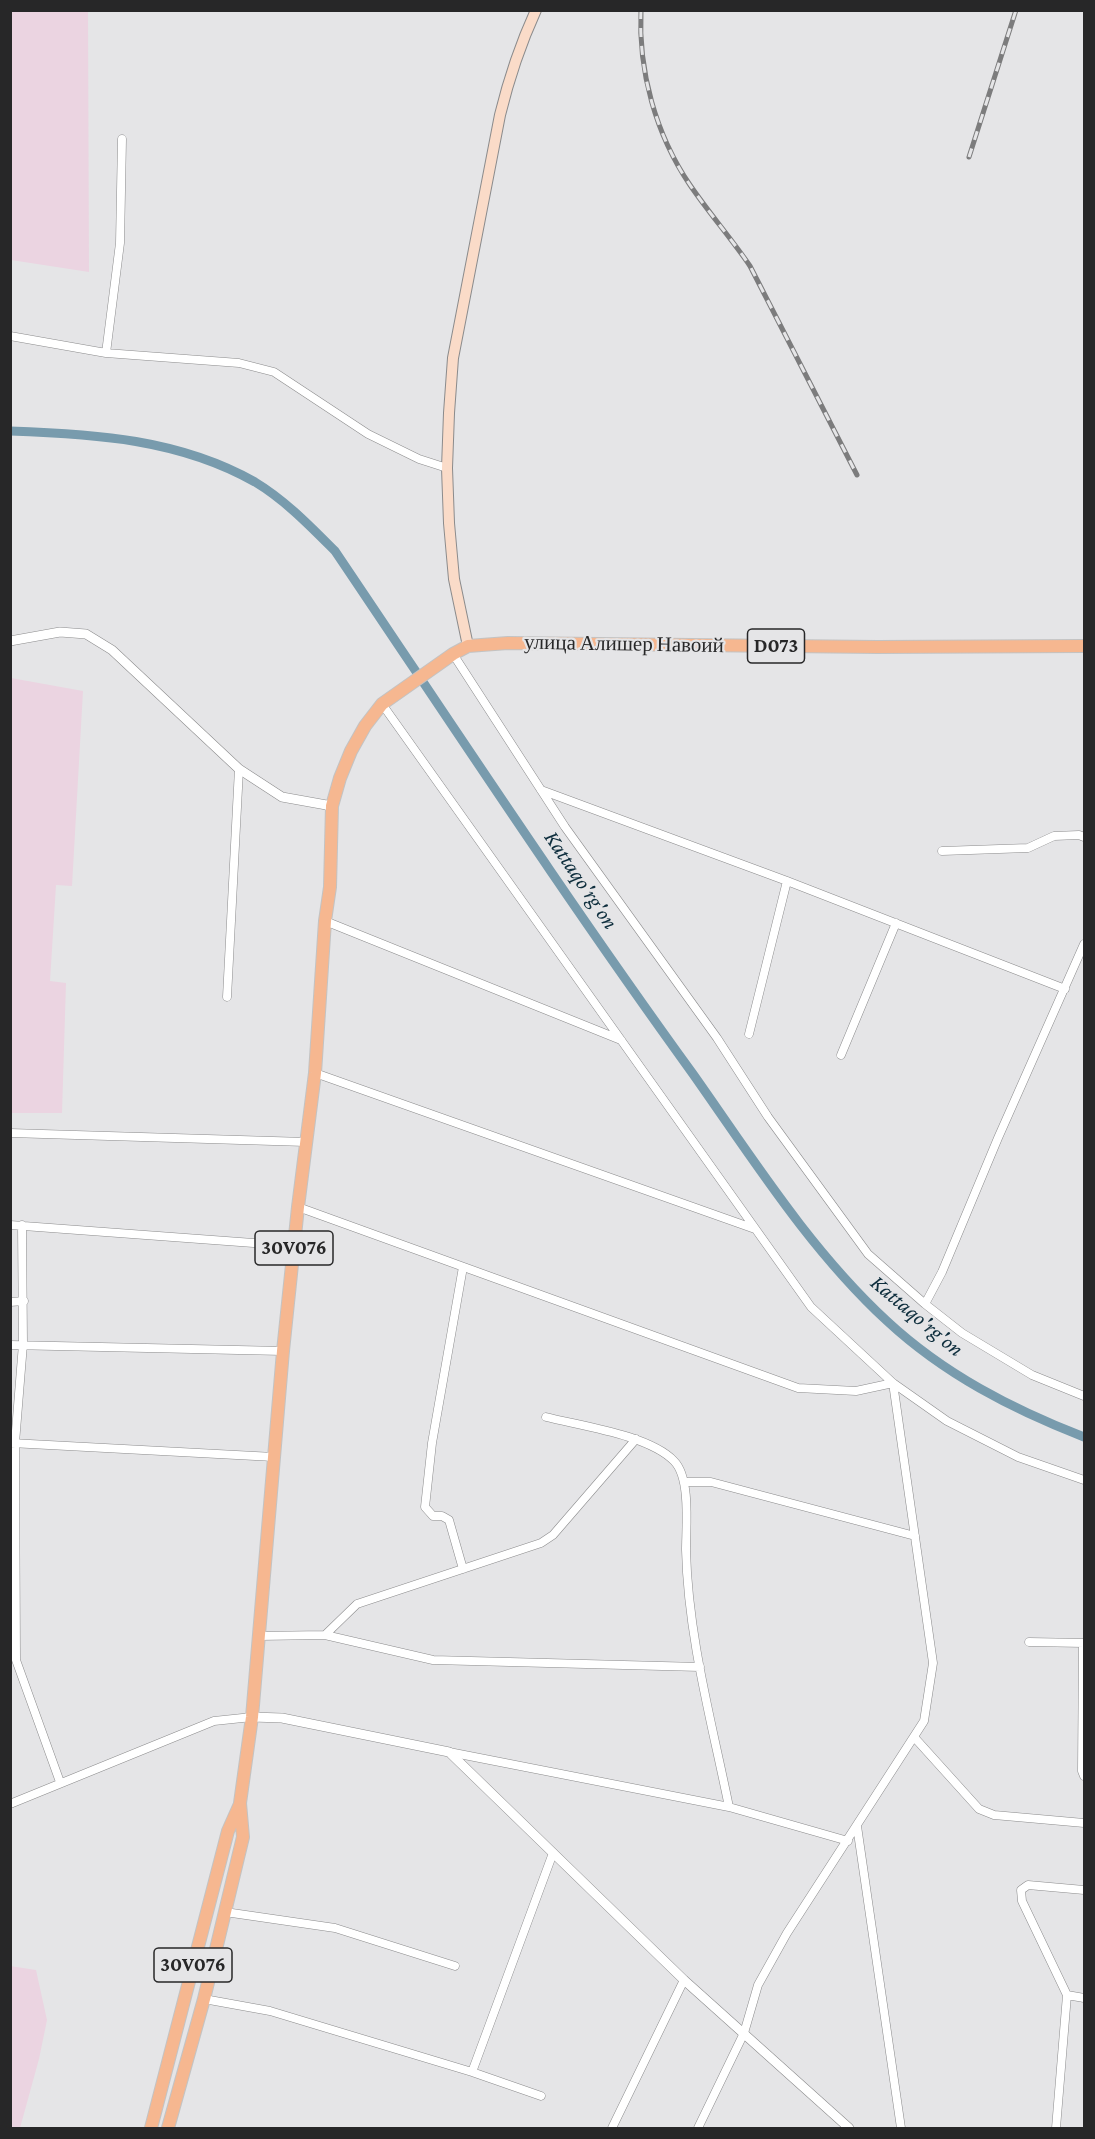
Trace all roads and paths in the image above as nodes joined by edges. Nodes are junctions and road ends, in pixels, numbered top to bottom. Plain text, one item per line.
1 (536, 10) edge
2 (122, 139) dead end
3 (10, 336) edge
4 (106, 353) junction
5 (447, 468) junction
6 (10, 641) edge
7 (468, 646) junction
8 (1084, 646) edge
9 (453, 654) junction
10 (382, 704) junction
11 (239, 768) junction
12 (541, 790) junction
13 (332, 806) junction
14 (1084, 837) edge
15 (942, 851) dead end
16 (787, 881) junction
17 (325, 921) junction
18 (896, 923) junction
19 (1084, 944) edge
20 (1065, 989) junction
21 (226, 997) dead end
22 (749, 1034) dead end
23 (622, 1041) junction
24 (841, 1055) dead end
25 (315, 1073) junction
26 (10, 1133) edge
27 (306, 1142) junction
28 (298, 1207) junction
29 (10, 1225) edge
30 (22, 1225) junction
31 (756, 1230) junction
32 (294, 1246) junction
33 (463, 1267) junction
34 (24, 1300) junction
35 (10, 1302) edge
36 (925, 1304) junction
37 (23, 1344) junction
38 (10, 1345) edge
39 (283, 1351) junction
40 (893, 1383) junction
41 (1084, 1396) edge
42 (546, 1417) dead end
43 (636, 1439) junction
44 (13, 1443) edge
45 (274, 1457) junction
46 (1084, 1480) edge
47 (684, 1482) junction
48 (915, 1536) junction
49 (464, 1569) junction
50 (325, 1635) junction
51 (258, 1636) junction
52 (1029, 1642) dead end
53 (1084, 1643) edge
54 (700, 1667) junction
55 (252, 1716) junction
56 (914, 1737) junction
57 (449, 1752) junction
58 (1084, 1776) edge
59 (60, 1782) junction
60 (10, 1803) edge
61 (240, 1803) junction
62 (729, 1807) junction
63 (1084, 1823) edge
64 (857, 1826) junction
65 (848, 1841) junction
66 (554, 1853) junction
67 (1084, 1890) edge
68 (225, 1912) junction
69 (455, 1966) dead end
70 (684, 1980) junction
71 (1067, 1995) junction
72 (1084, 1998) edge
73 (204, 1999) junction
74 (744, 2033) junction
75 (472, 2072) junction
76 (540, 2096) dead end
77 (151, 2128) edge
78 (168, 2128) edge
79 (612, 2128) edge
80 (698, 2128) edge
81 (849, 2128) edge
82 (901, 2128) edge
83 (1056, 2128) edge

1 - 5 main road
2 - 4 street
3 - 4 street
4 - 5 street
5 - 7 main road
6 - 11 street
7 - 8 main road, улица Алишер Навоий / D073
7 - 9 main road, улица Алишер Навоий / 30V076
9 - 10 main road, 30V076
9 - 12 street
10 - 13 main road, 30V076
10 - 23 street
11 - 13 street
11 - 21 street
12 - 16 street
12 - 36 street
13 - 17 main road, 30V076
14 - 15 street
16 - 18 street
16 - 22 street
17 - 23 street
17 - 25 main road, 30V076
18 - 20 street
18 - 24 street
19 - 20 street
20 - 36 street
23 - 31 street
25 - 27 main road, 30V076
25 - 31 street
26 - 27 street
27 - 28 main road, 30V076
28 - 32 main road, 30V076
28 - 33 street
29 - 30 street
30 - 32 street
30 - 34 street
31 - 40 street
32 - 39 main road, 30V076
33 - 40 street
33 - 49 street
34 - 35 street
34 - 37 street
36 - 41 street
37 - 38 street
37 - 39 street
37 - 44 street
39 - 45 main road, 30V076
40 - 46 street
40 - 48 street
42 - 43 street
43 - 47 street
43 - 49 street
44 - 45 street
44 - 59 street
45 - 51 main road, 30V076
47 - 48 street
47 - 54 street
48 - 56 street
49 - 50 street
50 - 51 street
50 - 54 street
51 - 55 main road, 30V076
52 - 53 street
53 - 58 street
54 - 62 street
55 - 57 street
55 - 59 street
55 - 61 main road, 30V076
56 - 63 street
56 - 64 street
57 - 62 street
57 - 66 street
59 - 60 street
61 - 68 main road, 30V076
61 - 77 main road, 30V076
62 - 65 street
64 - 65 street
64 - 82 street
65 - 74 street
66 - 70 street
66 - 75 street
67 - 71 street
68 - 69 street
68 - 73 main road, 30V076
70 - 74 street
70 - 79 street
71 - 72 street
71 - 83 street
73 - 75 street
73 - 78 main road, 30V076
74 - 80 street
74 - 81 street
75 - 76 street

